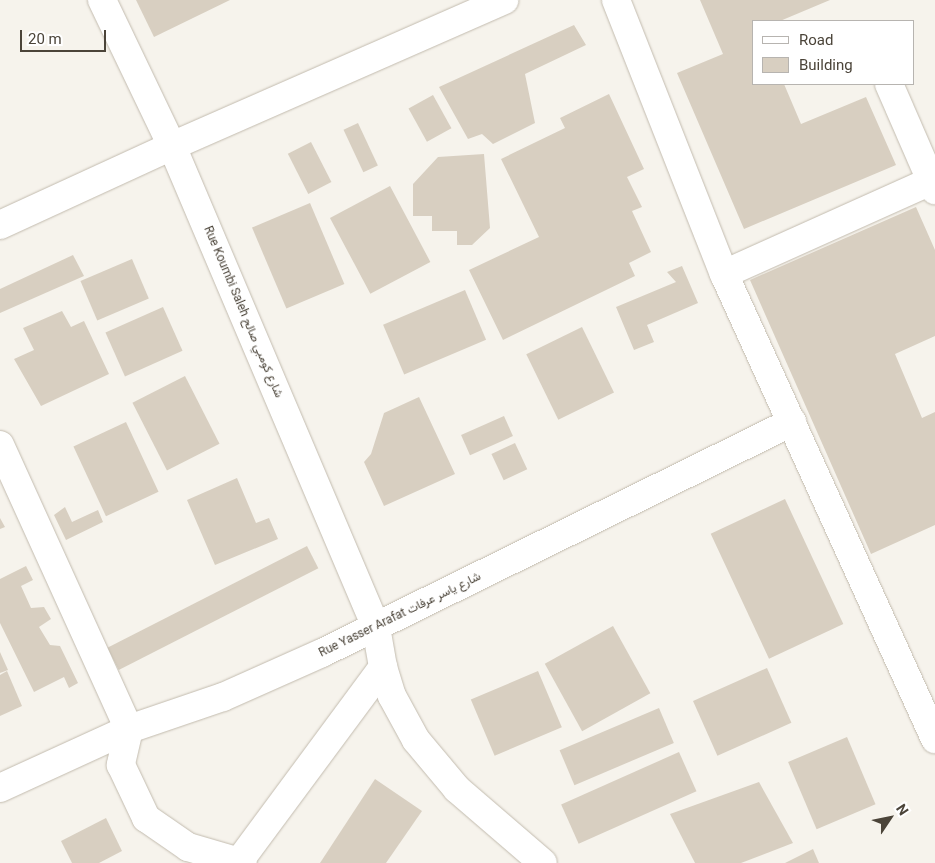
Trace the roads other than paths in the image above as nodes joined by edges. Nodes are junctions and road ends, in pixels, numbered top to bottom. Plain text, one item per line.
1 (102, 0) edge
2 (504, 0) edge
3 (616, 0) edge
4 (889, 85) edge
5 (172, 146) junction
6 (933, 186) edge
7 (0, 225) edge
8 (724, 274) junction
9 (792, 422) junction
10 (0, 445) edge
11 (376, 627) junction
12 (383, 667) junction
13 (129, 729) junction
14 (935, 739) edge
15 (0, 788) edge
16 (241, 862) edge
17 (543, 863) edge

1 - 5 street, Rue Koumbi Saleh شارع كومبي صالح
2 - 5 street
3 - 8 street
4 - 6 street
5 - 7 street
5 - 11 street, Rue Koumbi Saleh شارع كومبي صالح
6 - 8 street
8 - 9 street
9 - 11 street, Rue Yasser Arafat شارع ياسر عرفات
9 - 14 street
10 - 13 street
11 - 12 street, Rue Koumbi Saleh شارع كومبي صالح
11 - 13 street, Rue Yasser Arafat شارع ياسر عرفات
12 - 16 street
12 - 17 street, Rue Koumbi Saleh شارع كومبي صالح
13 - 15 street, Rue Yasser Arafat شارع ياسر عرفات
13 - 16 street

